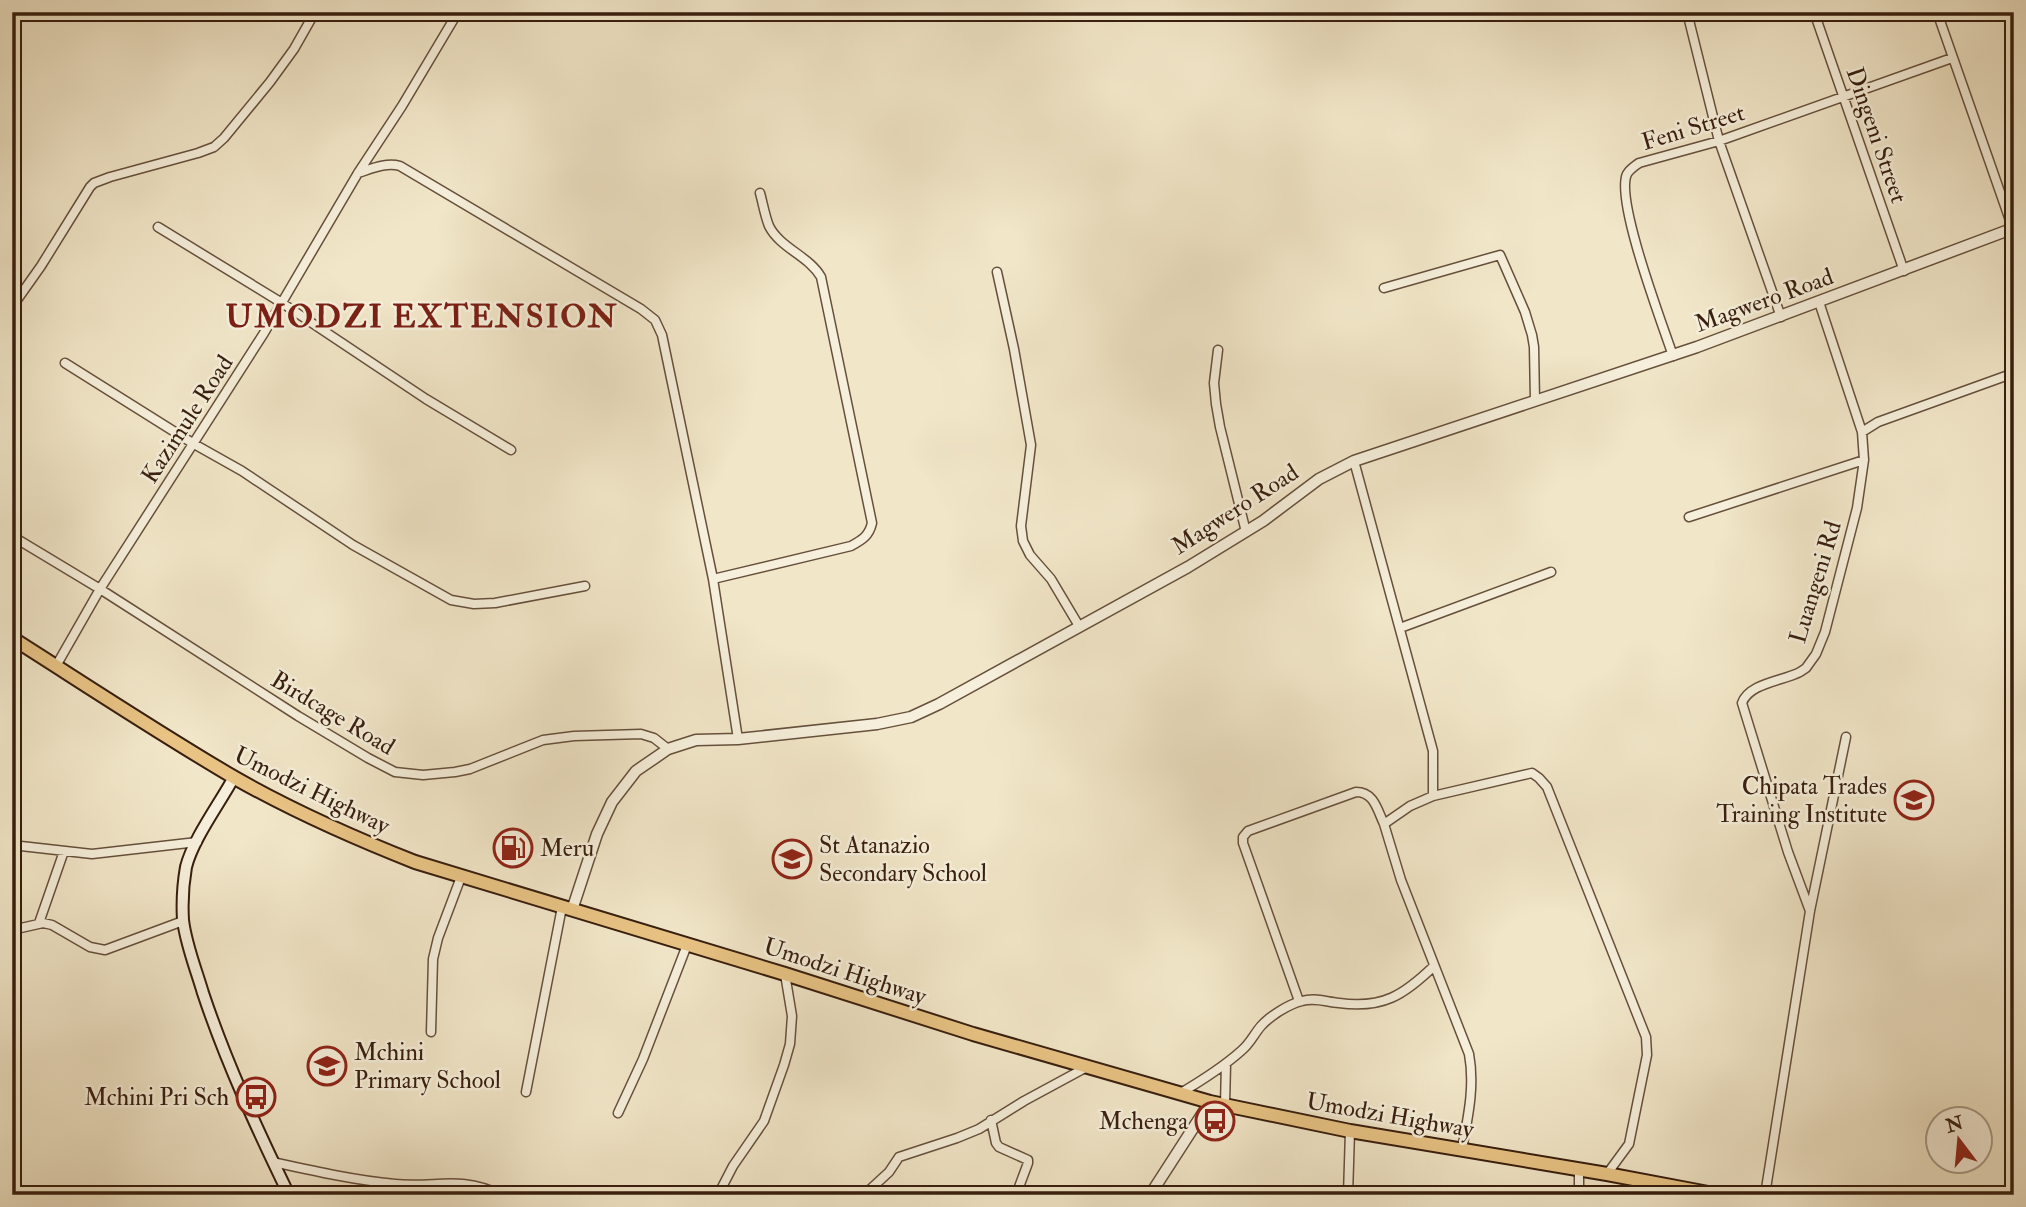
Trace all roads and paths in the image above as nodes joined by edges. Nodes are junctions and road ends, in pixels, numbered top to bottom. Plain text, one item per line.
1 (315, 12) edge
2 (458, 12) edge
3 (1687, 12) edge
4 (1814, 12) edge
5 (1948, 12) edge
6 (1937, 14) edge
7 (1952, 58) junction
8 (1844, 97) junction
9 (1719, 141) junction
10 (358, 173) junction
11 (760, 193) dead end
12 (158, 227) dead end
13 (2013, 229) edge
14 (1904, 271) junction
15 (997, 272) dead end
16 (1384, 288) dead end
17 (1819, 302) junction
18 (282, 303) junction
19 (12, 307) edge
20 (1781, 317) junction
21 (1218, 350) dead end
22 (1673, 356) junction
23 (65, 363) dead end
24 (2014, 373) edge
25 (1535, 401) junction
26 (1862, 432) junction
27 (194, 444) junction
28 (512, 450) dead end
29 (1864, 460) junction
30 (1354, 461) junction
31 (1689, 517) dead end
32 (1245, 532) junction
33 (12, 536) edge
34 (1551, 572) dead end
35 (713, 579) junction
36 (584, 586) dead end
37 (100, 589) junction
38 (1079, 626) junction
39 (1400, 628) junction
40 (12, 638) edge
41 (56, 666) junction
42 (1846, 737) dead end
43 (738, 739) junction
44 (668, 749) junction
45 (234, 777) junction
46 (1433, 796) junction
47 (1384, 824) junction
48 (197, 842) junction
49 (12, 845) edge
50 (64, 851) junction
51 (461, 877) junction
52 (567, 909) junction
53 (1810, 911) junction
54 (183, 921) junction
55 (39, 923) junction
56 (12, 930) edge
57 (687, 945) junction
58 (1434, 966) junction
59 (785, 974) junction
60 (1299, 1001) junction
61 (431, 1032) dead end
62 (1226, 1065) junction
63 (1085, 1068) junction
64 (526, 1092) dead end
65 (1179, 1094) junction
66 (1210, 1102) junction
67 (1225, 1105) junction
68 (618, 1113) dead end
69 (991, 1120) junction
70 (1350, 1131) junction
71 (1462, 1149) junction
72 (273, 1162) junction
73 (1579, 1169) junction
74 (1607, 1174) junction
75 (1710, 1194) edge
76 (289, 1195) edge
77 (501, 1195) edge
78 (718, 1195) edge
79 (864, 1195) edge
80 (1016, 1195) edge
81 (1150, 1195) edge
82 (1348, 1195) edge
83 (1578, 1195) edge
84 (1765, 1195) edge

1 - 19 street
2 - 10 street, Kazimule Road
3 - 9 street
4 - 8 street, Dingeni Street
5 - 6 street
6 - 7 street
7 - 8 street, Feni Street
7 - 13 street
8 - 9 street, Feni Street
8 - 14 street, Dingeni Street
9 - 20 street
9 - 22 street, Feni Street
10 - 18 street, Kazimule Road
10 - 35 street
11 - 35 street
12 - 18 street
13 - 14 street, Magwero Road
14 - 17 street, Magwero Road
15 - 38 street
16 - 25 street
17 - 20 street, Magwero Road
17 - 26 street, Luangeni Rd
18 - 27 street, Kazimule Road
18 - 28 street
20 - 22 street, Magwero Road
21 - 32 street
22 - 25 street, Magwero Road
23 - 27 street
24 - 26 street
25 - 30 street, Magwero Road
26 - 29 street, Luangeni Rd
27 - 36 street
27 - 37 street, Kazimule Road
29 - 31 street
29 - 53 street, Luangeni Rd
30 - 32 street, Magwero Road
30 - 39 street
32 - 38 street, Magwero Road
33 - 37 street, Birdcage Road
34 - 39 street
35 - 43 street
37 - 41 street, Kazimule Road
37 - 44 street, Birdcage Road
38 - 43 street, Magwero Road
39 - 46 street
40 - 41 highway, Umodzi Highway
41 - 45 highway, Umodzi Highway
42 - 53 street, Luangeni Rd
43 - 44 street, Magwero Road
44 - 52 street, Magwero Road
45 - 48 main road
45 - 51 highway, Umodzi Highway
46 - 47 street
46 - 74 street
47 - 58 street
47 - 60 street
48 - 50 street
48 - 54 main road
49 - 50 street
50 - 55 street
51 - 52 highway, Umodzi Highway
51 - 61 street
52 - 57 highway, Umodzi Highway
52 - 64 street
53 - 84 street, Luangeni Rd
54 - 55 street
54 - 72 main road
55 - 56 street
57 - 59 highway, Umodzi Highway
57 - 68 street
58 - 60 street
58 - 71 street
59 - 63 highway, Umodzi Highway
59 - 78 street
60 - 62 street
62 - 65 street
62 - 67 street
63 - 65 highway, Umodzi Highway
63 - 69 street
65 - 66 highway, Umodzi Highway
66 - 67 highway, Umodzi Highway
66 - 81 street
67 - 70 highway, Umodzi Highway
69 - 79 street
69 - 80 street
70 - 71 highway, Umodzi Highway
70 - 82 street
71 - 73 highway, Umodzi Highway
72 - 76 main road
72 - 77 street
73 - 74 highway, Umodzi Highway
73 - 83 street
74 - 75 highway, Umodzi Highway

